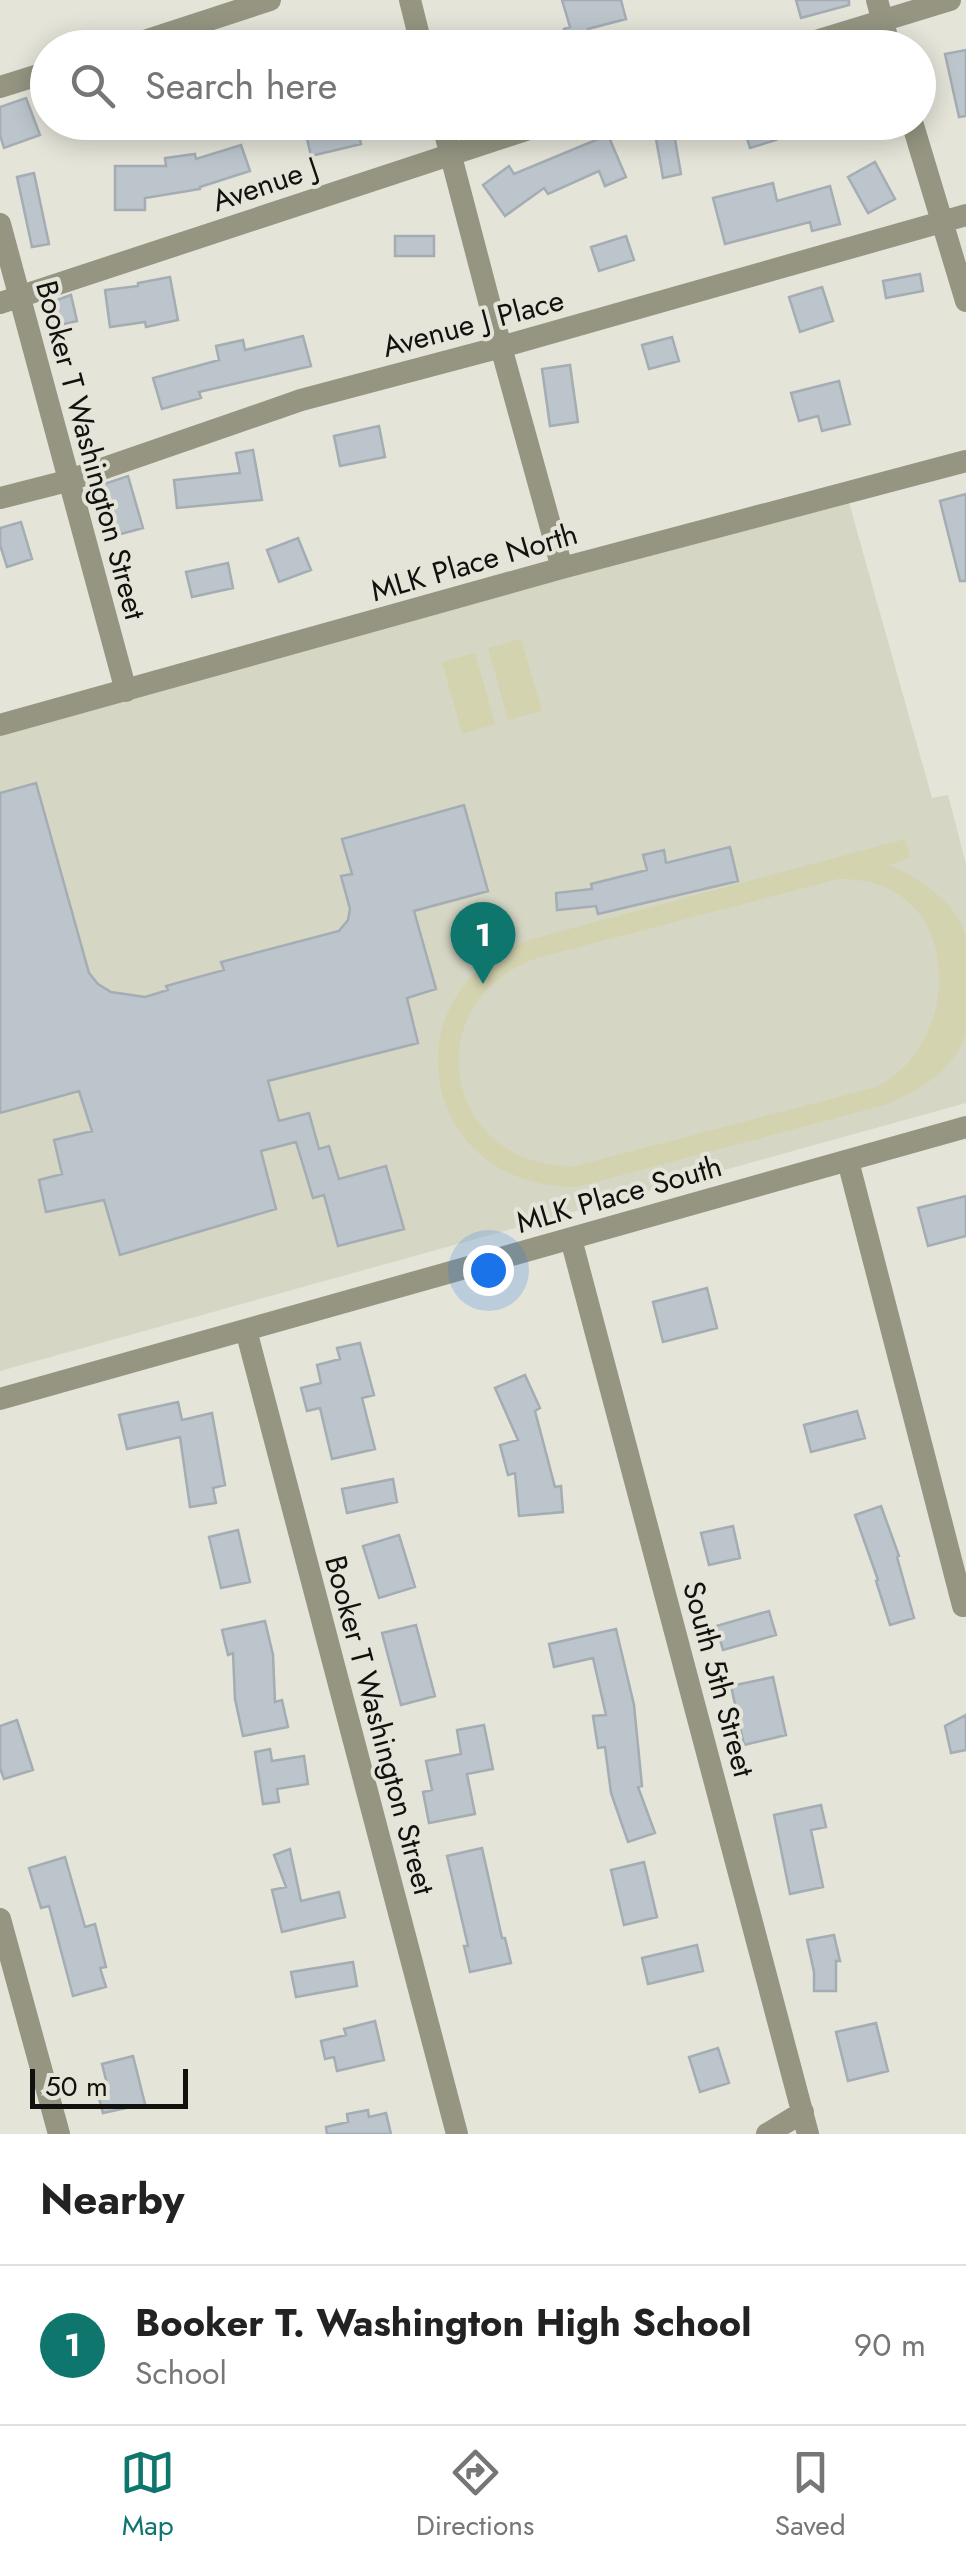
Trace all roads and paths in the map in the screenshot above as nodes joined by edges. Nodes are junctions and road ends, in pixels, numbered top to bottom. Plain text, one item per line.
1 (270, 0) edge
2 (410, 0) edge
3 (950, 0) edge
4 (879, 10) edge
5 (178, 30) edge
6 (418, 30) edge
7 (834, 30) edge
8 (30, 78) edge
9 (0, 87) edge
10 (446, 140) edge
11 (494, 140) edge
12 (917, 140) edge
13 (450, 154) junction
14 (966, 215) edge
15 (942, 222) junction
16 (0, 224) edge
17 (10, 300) edge
18 (966, 301) edge
19 (501, 347) junction
20 (966, 461) edge
21 (67, 480) junction
22 (0, 498) edge
23 (562, 568) junction
24 (126, 691) junction
25 (0, 725) edge
26 (966, 1127) edge
27 (848, 1161) junction
28 (571, 1239) junction
29 (246, 1330) junction
30 (0, 1399) edge
31 (964, 1606) dead end
32 (0, 1919) edge
33 (806, 2123) edge
34 (59, 2134) edge
35 (457, 2134) edge
36 (767, 2134) edge

1 - 5 street
2 - 6 street
3 - 4 street
4 - 7 street
8 - 9 street
10 - 13 street
11 - 13 street, Avenue J
12 - 15 street
13 - 17 street, Avenue J
13 - 19 street
14 - 15 street, Avenue J Place
15 - 18 street
15 - 19 street, Avenue J Place
16 - 17 street, Booker T Washington Street
17 - 21 street, Booker T Washington Street
19 - 21 street, Avenue J Place
19 - 23 street
20 - 23 street, MLK Place North
21 - 22 street, Avenue J Place
21 - 24 street, Booker T Washington Street
23 - 24 street, MLK Place North
24 - 25 street, MLK Place North
26 - 27 street, MLK Place South
27 - 28 street, MLK Place South
27 - 31 street
28 - 29 street, MLK Place South
28 - 33 street, South 5th Street
29 - 30 street, MLK Place South
29 - 35 street, Booker T Washington Street
32 - 34 street
33 - 36 street

